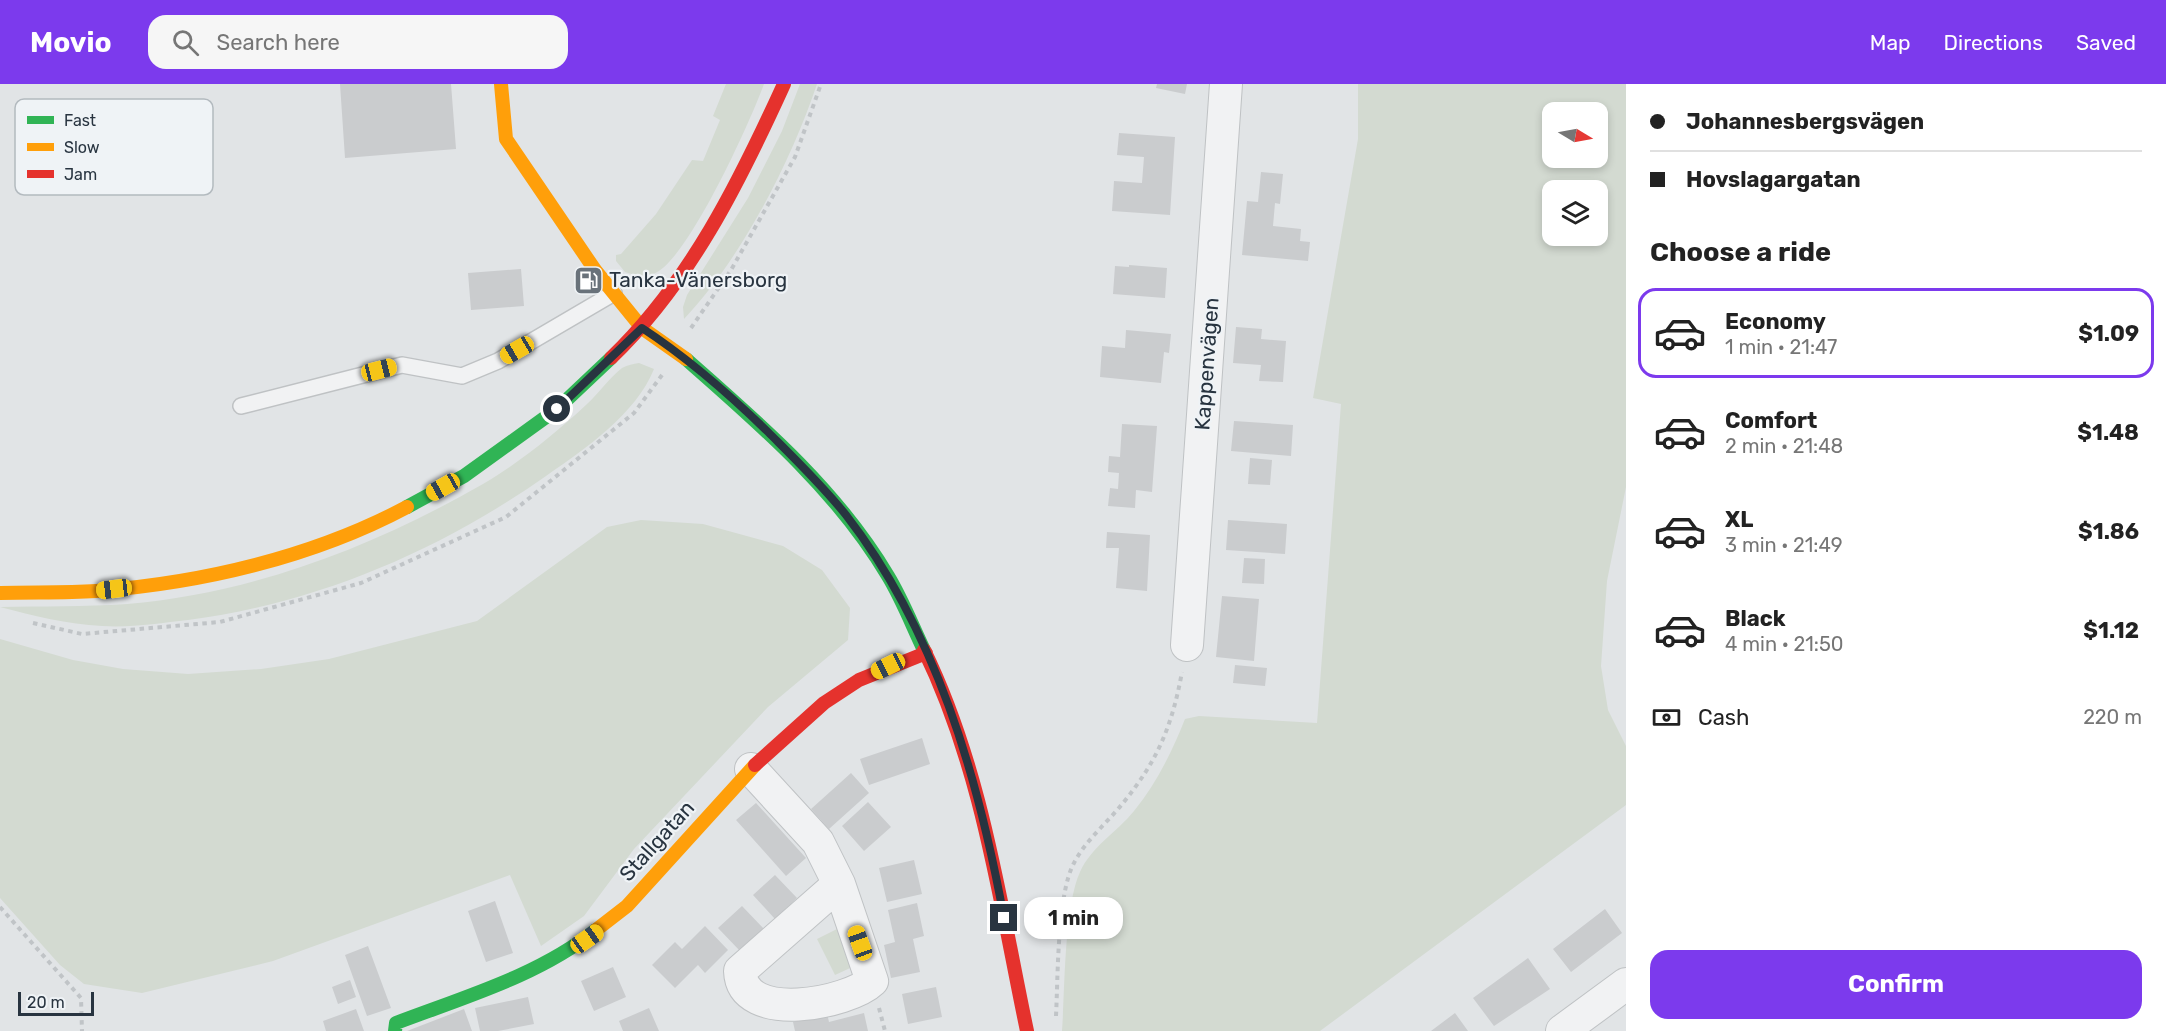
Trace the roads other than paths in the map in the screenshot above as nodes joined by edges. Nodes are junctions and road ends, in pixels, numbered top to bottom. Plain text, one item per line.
1 (501, 84) edge
2 (784, 84) edge
3 (1226, 84) edge
4 (614, 293) junction
5 (642, 328) junction
6 (241, 406) dead end
7 (0, 593) edge
8 (1187, 645) road end
9 (926, 653) junction
10 (751, 770) junction
11 (839, 884) dead end
12 (1626, 984) edge
13 (395, 1027) edge
14 (1027, 1031) edge
15 (1562, 1031) edge

1 - 4 street
2 - 5 street
3 - 8 street, Kappenvägen
4 - 5 street
4 - 6 lane
5 - 7 street
5 - 9 street
9 - 10 street, Stallgatan
9 - 14 street
10 - 11 street
10 - 13 street, Stallgatan
12 - 15 street

